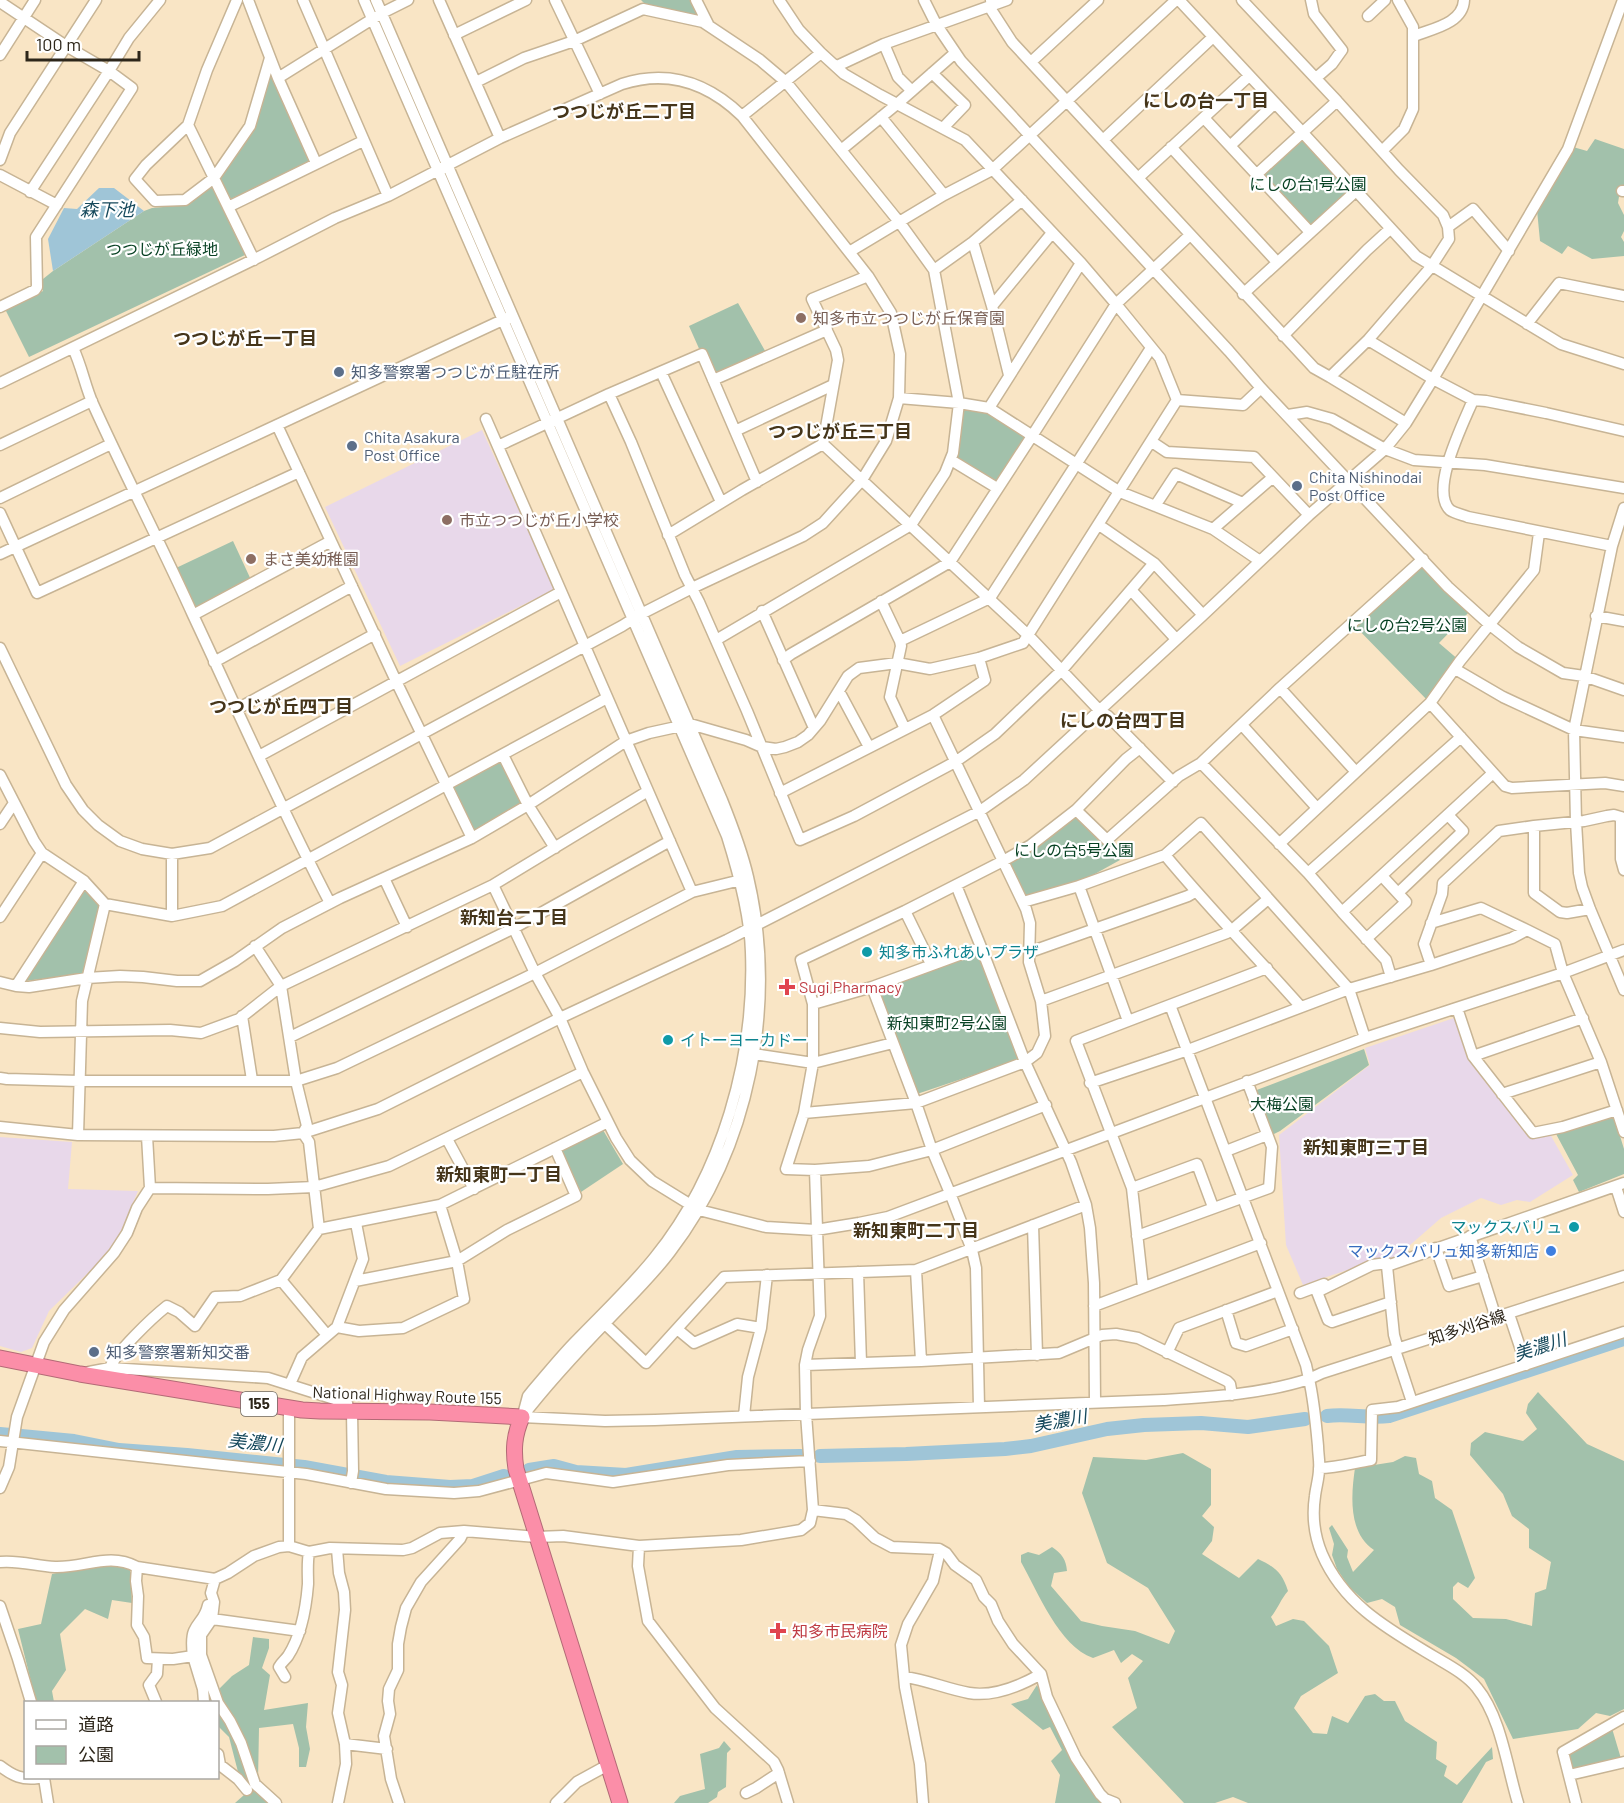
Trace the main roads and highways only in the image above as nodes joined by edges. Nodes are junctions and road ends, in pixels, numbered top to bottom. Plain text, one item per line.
1 (0, 1358) edge
2 (620, 1803) edge

1 - 2 highway, National Highway Route 155 / 155

